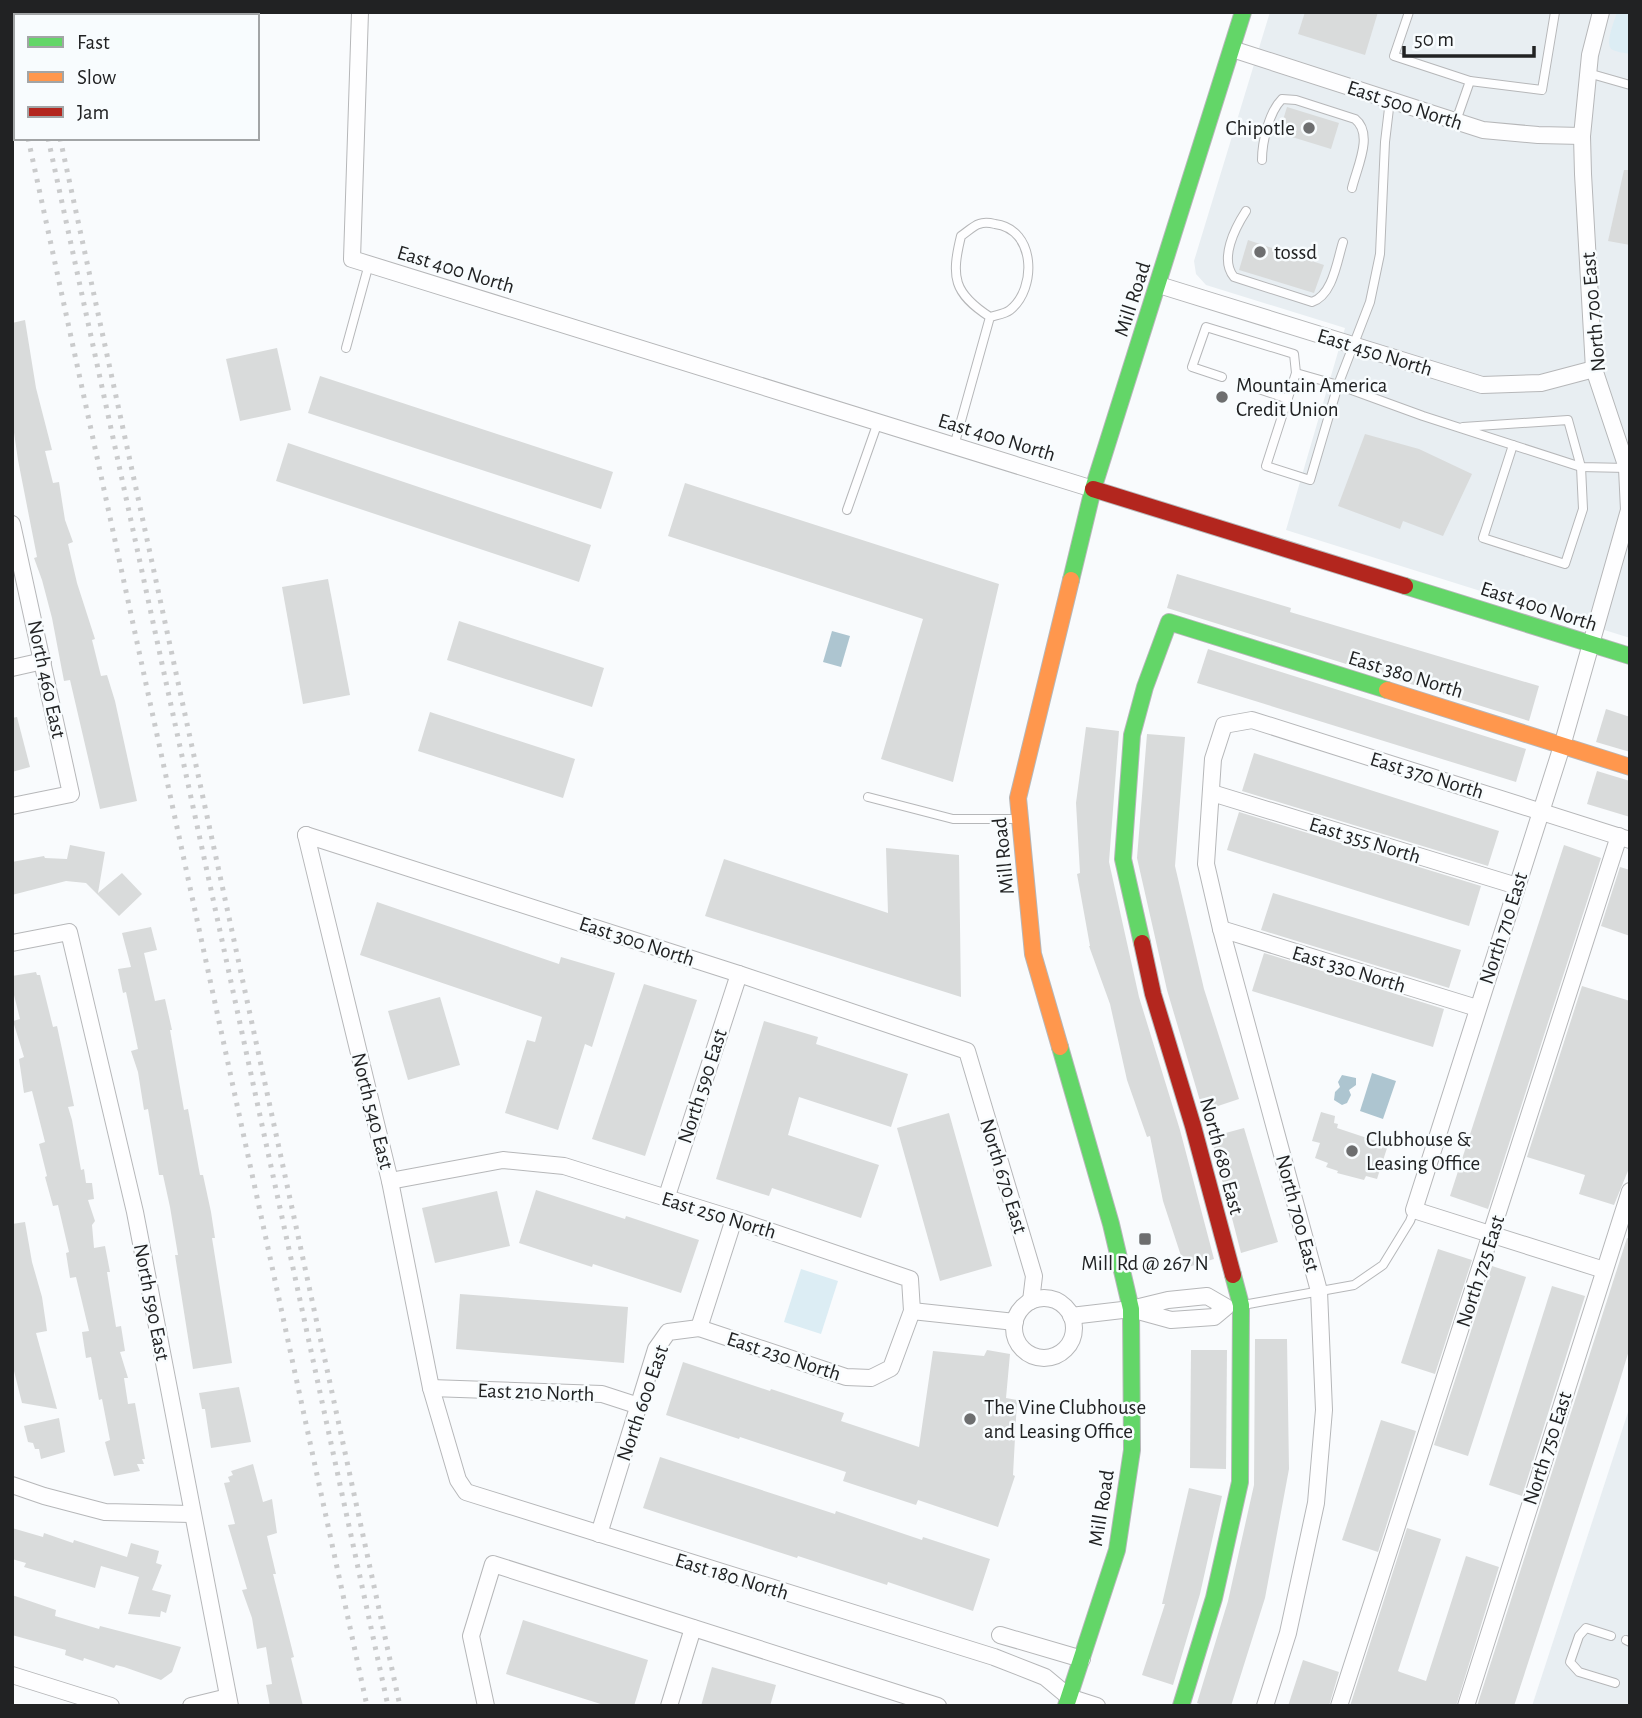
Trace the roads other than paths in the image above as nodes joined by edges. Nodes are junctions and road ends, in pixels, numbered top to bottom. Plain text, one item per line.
1 (360, 12) edge
2 (1243, 12) edge
3 (1409, 12) edge
4 (1555, 12) edge
5 (1601, 12) edge
6 (1232, 49) junction
7 (1588, 73) junction
8 (1469, 81) junction
9 (1630, 85) edge
10 (1390, 100) junction
11 (1456, 121) junction
12 (1582, 136) junction
13 (1262, 160) dead end
14 (1352, 187) dead end
15 (1246, 211) dead end
16 (1343, 242) dead end
17 (369, 264) junction
18 (1159, 285) junction
19 (989, 317) junction
20 (1352, 345) junction
21 (346, 348) dead end
22 (1594, 369) junction
23 (1296, 373) junction
24 (1222, 377) dead end
25 (1244, 384) dead end
26 (1338, 385) junction
27 (1288, 399) junction
28 (878, 422) junction
29 (1457, 427) junction
30 (1513, 445) junction
31 (954, 446) junction
32 (1581, 467) junction
33 (1628, 467) edge
34 (1093, 489) junction
35 (847, 510) dead end
36 (13, 532) edge
37 (1169, 622) joint
38 (1591, 645) junction
39 (1630, 656) edge
40 (43, 662) junction
41 (12, 668) edge
42 (1224, 725) joint
43 (1562, 746) junction
44 (1630, 767) edge
45 (1212, 793) junction
46 (868, 797) dead end
47 (12, 806) edge
48 (1541, 811) junction
49 (1021, 820) junction
50 (306, 835) joint
51 (1624, 838) edge
52 (1517, 886) junction
53 (1220, 929) junction
54 (12, 943) edge
55 (739, 974) junction
56 (1477, 1008) junction
57 (967, 1051) joint
58 (390, 1181) junction
59 (1630, 1191) edge
60 (666, 1199) junction
61 (1414, 1210) junction
62 (734, 1219) junction
63 (1492, 1234) junction
64 (1604, 1270) junction
65 (1319, 1291) junction
66 (1031, 1301) junction
67 (1233, 1306) junction
68 (1131, 1310) junction
69 (912, 1311) junction
70 (1071, 1316) junction
71 (1015, 1322) junction
72 (699, 1328) junction
73 (431, 1388) junction
74 (639, 1406) junction
75 (12, 1485) edge
76 (191, 1514) junction
77 (599, 1534) junction
78 (693, 1628) junction
79 (1000, 1635) dead end
80 (1611, 1636) dead end
81 (1082, 1659) junction
82 (12, 1675) edge
83 (1615, 1683) dead end
84 (1068, 1701) edge
85 (229, 1702) edge
86 (111, 1706) edge
87 (191, 1706) edge
88 (486, 1706) edge
89 (669, 1706) edge
90 (937, 1706) edge
91 (1097, 1706) edge
92 (1181, 1706) edge
93 (1265, 1706) edge
94 (1339, 1706) edge
95 (1466, 1706) edge

1 - 17 street, East 400 North
2 - 6 street, Mill Road
3 - 8 lane
4 - 8 lane
5 - 7 street, North 700 East
6 - 10 street, East 500 North
6 - 18 street, Mill Road
7 - 9 lane
7 - 12 street, North 700 East
8 - 11 lane
10 - 11 street, East 500 North
10 - 20 lane
11 - 12 street, East 500 North
12 - 22 street, North 700 East
13 - 14 lane
15 - 16 lane
17 - 21 lane
17 - 28 street, East 400 North
18 - 20 street, East 450 North
18 - 34 street, Mill Road
19 - 19 lane
19 - 31 lane
20 - 22 street, East 450 North
20 - 26 lane
22 - 33 street, North 700 East
23 - 24 lane
23 - 26 lane
23 - 27 lane
25 - 27 lane
26 - 27 lane
26 - 29 lane
28 - 31 street, East 400 North
28 - 35 lane
29 - 30 lane
29 - 32 lane
30 - 32 lane
30 - 32 lane
31 - 34 street, East 400 North
32 - 33 lane
33 - 38 street, North 700 East
34 - 38 street, East 400 North
34 - 49 street, Mill Road
36 - 40 street, North 460 East
37 - 43 street, East 380 North
37 - 67 street, North 680 East
38 - 39 street, East 400 North
38 - 43 street, North 710 East
40 - 41 street
40 - 47 street, North 460 East
42 - 45 street, North 700 East
42 - 48 street, East 370 North
43 - 44 street, East 380 North
43 - 48 street, North 710 East
45 - 52 street, East 355 North
45 - 53 street, North 700 East
46 - 49 lane
48 - 51 street, East 370 North
48 - 52 street, North 710 East
49 - 68 street, Mill Road
50 - 55 street, East 300 North
50 - 58 street, North 540 East
51 - 63 street, North 725 East
52 - 56 street, North 710 East
53 - 56 street, East 330 North
53 - 65 street, North 700 East
54 - 76 street, North 590 East
55 - 57 street, East 300 North
55 - 60 street, North 590 East
56 - 61 street, North 710 East
57 - 66 street, North 670 East
58 - 60 street, East 250 North
58 - 73 street, North 540 East
59 - 64 street, North 750 East
60 - 62 street, East 250 North
61 - 63 street
61 - 65 lane
62 - 69 street, East 250 North
62 - 72 street
63 - 64 street
63 - 94 street, North 725 East
64 - 95 street, North 750 East
65 - 67 lane
65 - 93 street, North 700 East
66 - 70 street
66 - 71 street
67 - 68 street
67 - 92 street, North 680 East
68 - 70 street
68 - 81 street, Mill Road
69 - 71 street
69 - 72 street, East 230 North
70 - 71 street
72 - 74 street, North 600 East
73 - 74 street, East 210 North
73 - 77 street, East 180 North
74 - 77 street, North 600 East
75 - 76 street
76 - 85 street, North 590 East
77 - 84 street, East 180 North
78 - 88 street
78 - 89 street
78 - 90 street
79 - 81 street
80 - 83 lane
81 - 84 street, Mill Road
82 - 86 street
84 - 91 street, East 180 North
85 - 87 street

